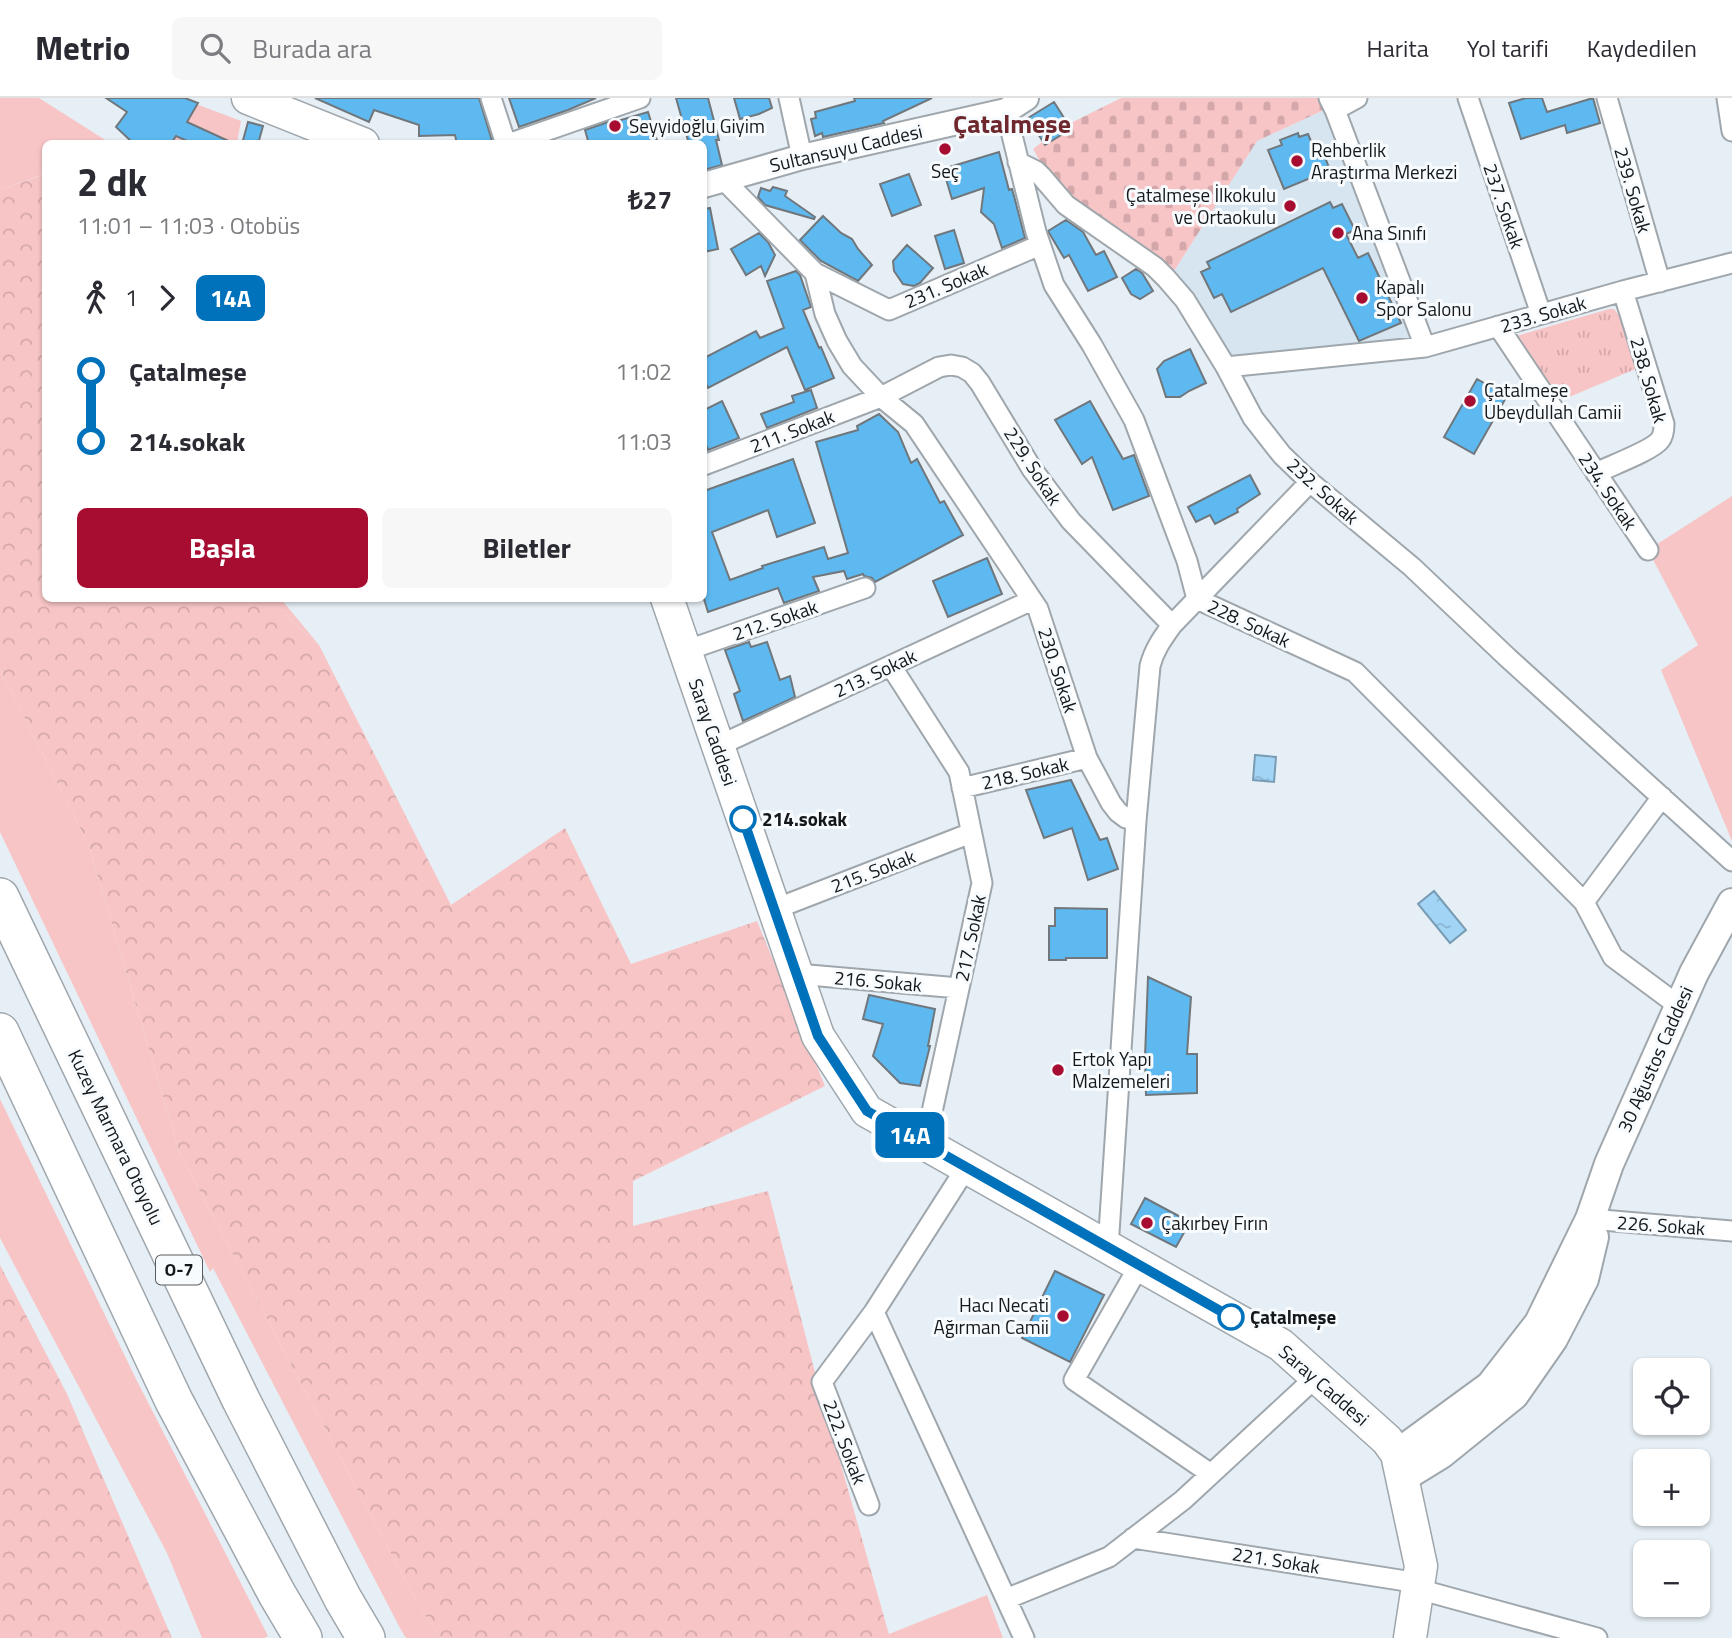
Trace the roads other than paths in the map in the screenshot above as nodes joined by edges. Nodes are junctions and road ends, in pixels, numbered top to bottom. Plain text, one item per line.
1 (247, 98) edge
2 (491, 98) edge
3 (640, 98) edge
4 (789, 98) edge
5 (1357, 98) edge
6 (1468, 98) edge
7 (1607, 98) edge
8 (1727, 98) edge
9 (1332, 104) edge
10 (1016, 105) edge
11 (1732, 131) edge
12 (353, 140) edge
13 (506, 140) edge
14 (519, 140) edge
15 (803, 157) junction
16 (1018, 162) junction
17 (713, 182) edge
18 (1040, 245) junction
19 (1732, 263) edge
20 (815, 274) junction
21 (1660, 282) junction
22 (1623, 290) junction
23 (1541, 314) junction
24 (1498, 326) junction
25 (1425, 347) junction
26 (1226, 367) junction
27 (881, 397) junction
28 (707, 464) edge
29 (1597, 473) junction
30 (1310, 482) junction
31 (1648, 550) dead end
32 (865, 588) dead end
33 (1197, 599) junction
34 (1032, 600) junction
35 (668, 602) edge
36 (1172, 625) junction
37 (685, 651) junction
38 (891, 666) junction
39 (718, 746) junction
40 (1087, 758) junction
41 (962, 788) junction
42 (1662, 797) junction
43 (1136, 821) junction
44 (971, 833) junction
45 (1732, 861) edge
46 (0, 897) edge
47 (1584, 902) junction
48 (1732, 903) edge
49 (775, 909) junction
50 (797, 974) junction
51 (959, 988) junction
52 (1679, 1006) junction
53 (0, 1032) edge
54 (925, 1144) junction
55 (966, 1168) junction
56 (1590, 1219) junction
57 (1732, 1231) edge
58 (1108, 1248) junction
59 (1139, 1266) junction
60 (874, 1312) junction
61 (1316, 1377) junction
62 (1399, 1466) junction
63 (1211, 1474) junction
64 (870, 1505) dead end
65 (1133, 1538) junction
66 (1418, 1586) junction
67 (1006, 1599) junction
68 (303, 1638) edge
69 (366, 1638) edge
70 (1024, 1638) edge
71 (1410, 1638) edge
72 (1597, 1638) edge

1 - 12 main road
2 - 13 street
3 - 14 street
4 - 15 street
5 - 9 street
6 - 23 street, 237. Sokak
7 - 21 street, 239. Sokak
8 - 11 street
9 - 25 street
10 - 15 street, Sultansuyu Caddesi
10 - 16 street, 228. Sokak
15 - 17 street, Sultansuyu Caddesi
16 - 18 street, 228. Sokak
16 - 26 street, 232. Sokak
17 - 20 street
18 - 20 street, 231. Sokak
18 - 33 street, 228. Sokak
19 - 21 street, 233. Sokak
20 - 27 street, 230. Sokak
21 - 22 street, 233. Sokak
22 - 23 street, 233. Sokak
22 - 29 street, 238. Sokak
23 - 24 street, 233. Sokak
24 - 25 street, 233. Sokak
24 - 29 street, 234. Sokak
25 - 26 street, 233. Sokak
26 - 30 street, 232. Sokak
27 - 28 street, 211. Sokak
27 - 34 street, 230. Sokak
27 - 36 street, 229. Sokak
29 - 31 street, 234. Sokak
30 - 33 street
30 - 42 street, 232. Sokak
32 - 37 street, 212. Sokak
33 - 36 street
33 - 47 street, 228. Sokak
34 - 38 street, 213. Sokak
34 - 40 street, 230. Sokak
35 - 37 main road, Saray Caddesi
36 - 43 street
37 - 39 main road, Saray Caddesi
38 - 39 street, 213. Sokak
38 - 41 street, 217. Sokak
39 - 49 main road, Saray Caddesi
40 - 41 street, 218. Sokak
40 - 43 street, 230. Sokak
41 - 44 street, 217. Sokak
42 - 45 street, 232. Sokak
42 - 47 street
43 - 58 street
44 - 49 street, 215. Sokak
44 - 51 street, 217. Sokak
46 - 69 highway, Kuzey Marmara Otoyolu / O-7
47 - 52 street, 228. Sokak
48 - 52 main road, 30 Ağustos Caddesi
49 - 50 main road, Saray Caddesi
50 - 51 street, 216. Sokak
50 - 54 main road, Saray Caddesi
51 - 54 street, 217. Sokak
52 - 56 main road, 30 Ağustos Caddesi
53 - 68 highway
54 - 55 main road, Saray Caddesi
55 - 58 main road, Saray Caddesi
55 - 60 street
56 - 57 street, 226. Sokak
56 - 62 main road, 30 Ağustos Caddesi
58 - 59 main road, Saray Caddesi
59 - 61 main road, Saray Caddesi
59 - 63 street
60 - 64 street, 222. Sokak
60 - 67 street
61 - 62 main road, Saray Caddesi
61 - 63 street
62 - 66 main road, Saray Caddesi
63 - 65 street
65 - 66 street, 221. Sokak
65 - 67 street
66 - 71 main road, Saray Caddesi
66 - 72 street, 221. Sokak
67 - 70 street

